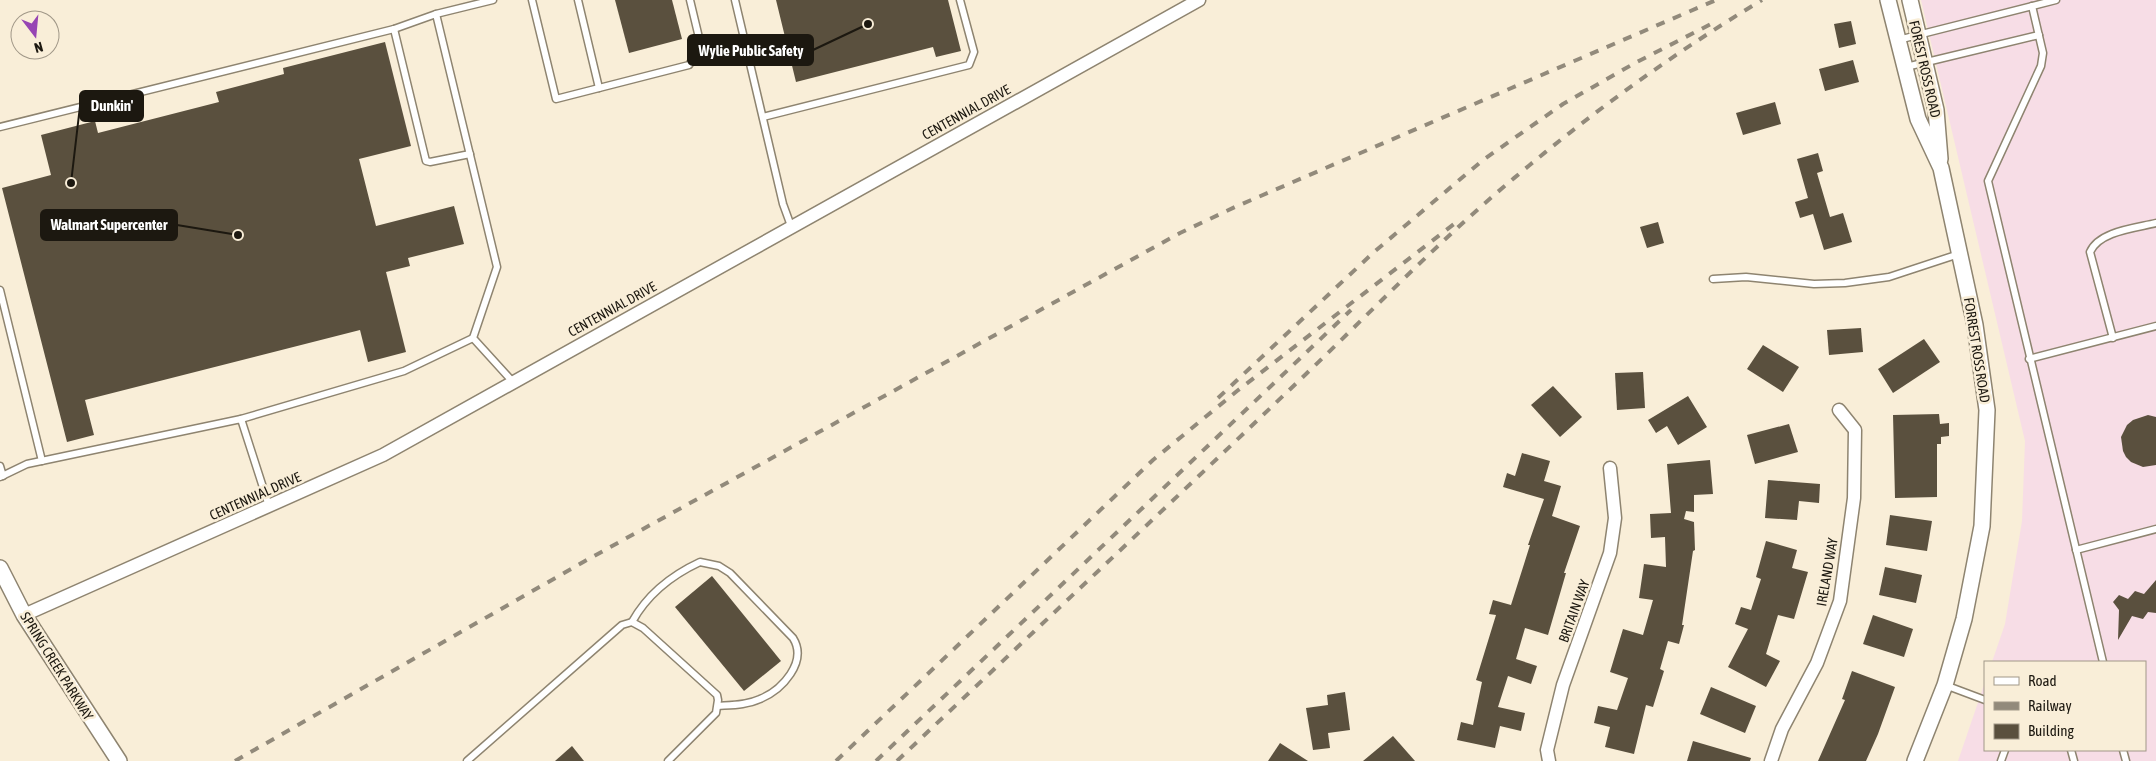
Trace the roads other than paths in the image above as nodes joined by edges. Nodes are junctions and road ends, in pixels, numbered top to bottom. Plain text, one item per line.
1 (493, 0) edge
2 (532, 0) edge
3 (578, 0) edge
4 (690, 0) edge
5 (735, 0) edge
6 (960, 0) edge
7 (1199, 0) edge
8 (1888, 0) edge
9 (1910, 0) edge
10 (2056, 0) edge
11 (2032, 6) junction
12 (436, 14) junction
13 (394, 29) junction
14 (1918, 34) junction
15 (2039, 35) junction
16 (1898, 40) junction
17 (1925, 63) junction
18 (1905, 68) junction
19 (599, 88) junction
20 (763, 117) junction
21 (0, 127) edge
22 (470, 154) junction
23 (1941, 168) junction
24 (2156, 223) edge
25 (791, 226) junction
26 (1960, 254) junction
27 (1712, 280) dead end
28 (0, 290) edge
29 (2156, 326) edge
30 (474, 338) junction
31 (2113, 338) junction
32 (2029, 359) junction
33 (513, 382) junction
34 (1839, 410) dead end
35 (241, 419) junction
36 (42, 461) junction
37 (0, 466) edge
38 (1610, 468) dead end
39 (2, 476) edge
40 (269, 506) junction
41 (2156, 529) edge
42 (2076, 550) junction
43 (0, 568) edge
44 (24, 615) junction
45 (632, 622) junction
46 (2103, 661) edge
47 (1945, 685) junction
48 (1984, 700) edge
49 (718, 706) junction
50 (119, 761) edge
51 (467, 761) edge
52 (668, 761) edge
53 (1549, 761) edge
54 (1771, 761) edge
55 (1915, 761) edge

1 - 12 lane
2 - 19 lane
3 - 19 lane
4 - 19 lane
5 - 20 lane
6 - 20 lane
7 - 25 street, CENTENNIAL DRIVE
8 - 16 street, FORREST ROSS ROAD
9 - 14 street, FOREST ROSS ROAD
10 - 11 lane
11 - 14 lane
11 - 15 lane
12 - 13 lane
12 - 22 lane
13 - 21 lane
13 - 22 lane
14 - 16 lane
14 - 17 street, FOREST ROSS ROAD
15 - 17 lane
15 - 32 lane
16 - 18 street, FORREST ROSS ROAD
17 - 18 lane
17 - 23 street, FOREST ROSS ROAD
18 - 23 street, FORREST ROSS ROAD
20 - 25 lane
22 - 30 lane
23 - 26 street, FORREST ROSS ROAD
24 - 31 lane
25 - 33 street, CENTENNIAL DRIVE
26 - 27 lane
26 - 47 street, FORREST ROSS ROAD
28 - 36 lane
29 - 31 lane
30 - 33 lane
30 - 35 lane
31 - 32 lane
32 - 42 lane
33 - 40 street, CENTENNIAL DRIVE
34 - 54 street, IRELAND WAY
35 - 36 lane
35 - 40 lane
36 - 39 lane
37 - 39 lane
38 - 53 street, BRITAIN WAY
40 - 44 street, CENTENNIAL DRIVE
41 - 42 lane
42 - 46 lane
43 - 44 street, SPRING CREEK PARKWAY
44 - 50 street, SPRING CREEK PARKWAY
45 - 49 lane
45 - 49 lane
45 - 51 lane
47 - 48 lane
47 - 55 street, FORREST ROSS ROAD
49 - 52 lane

